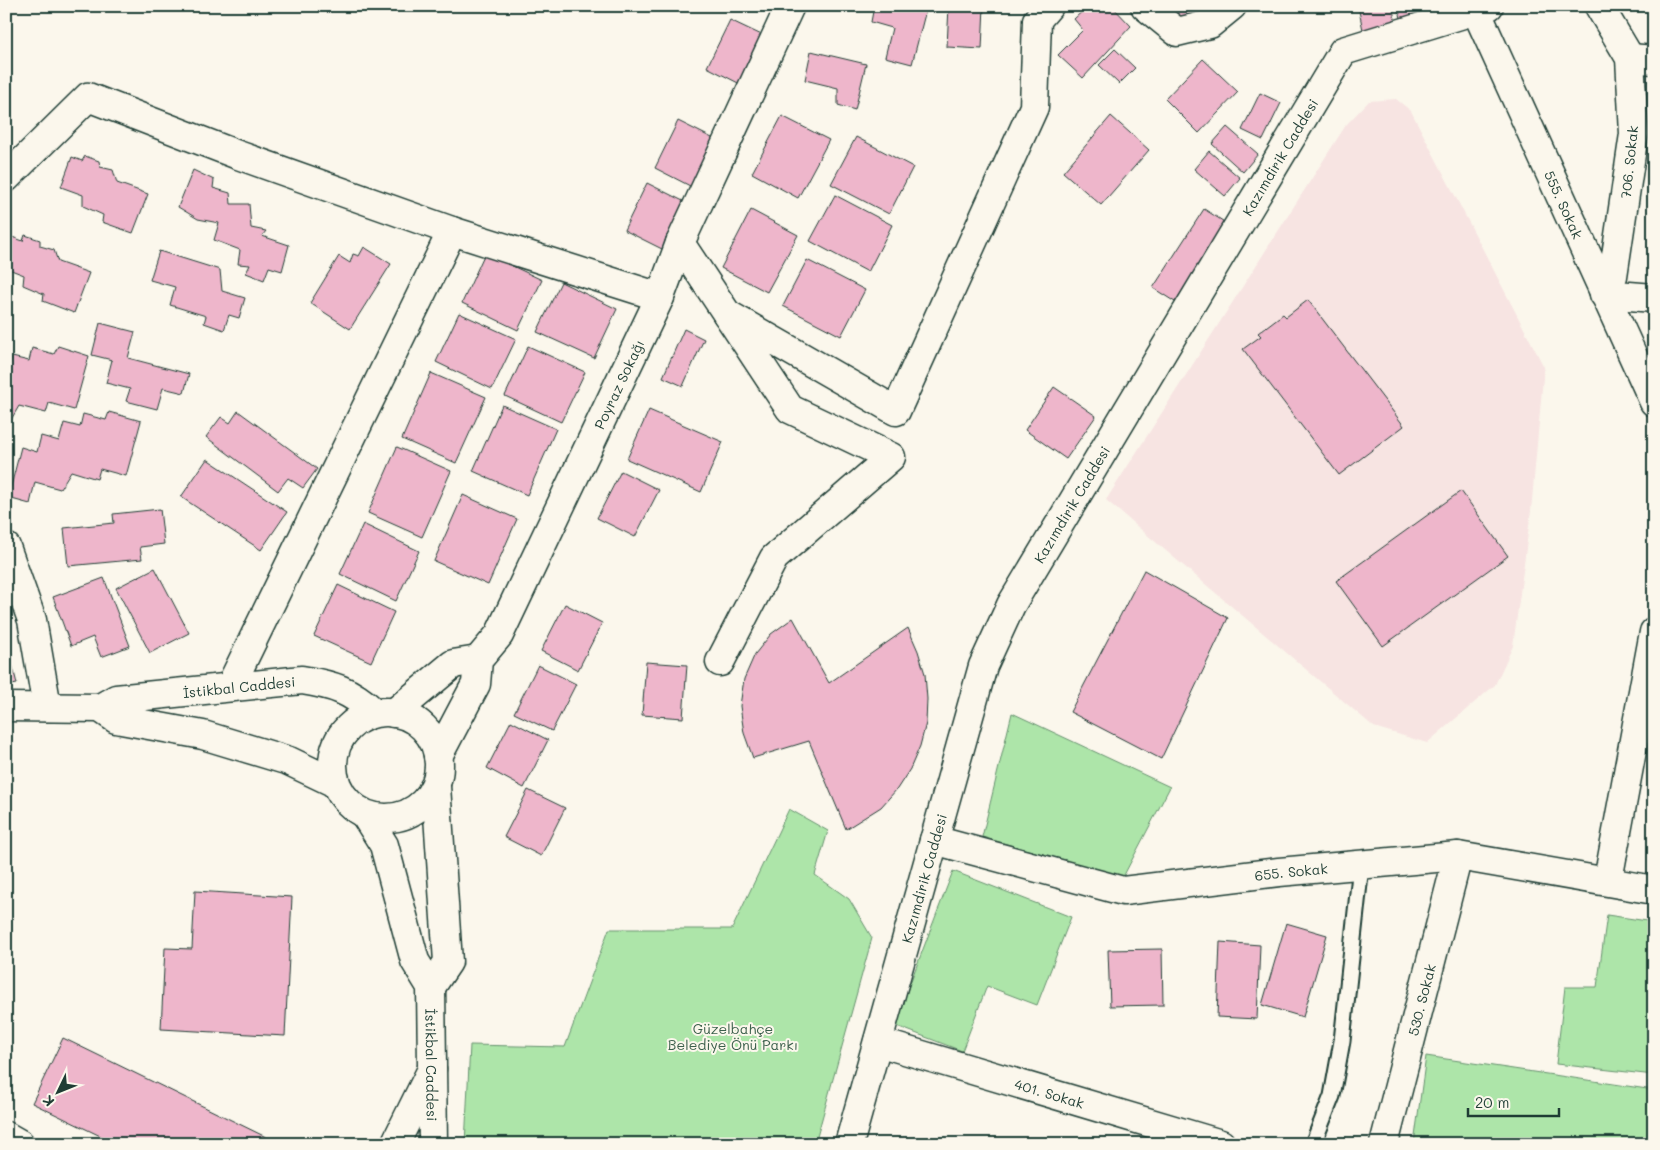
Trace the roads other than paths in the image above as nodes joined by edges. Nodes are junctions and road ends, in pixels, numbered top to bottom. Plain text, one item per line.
1 (790, 6) edge
2 (1049, 6) edge
3 (1145, 6) edge
4 (1232, 6) edge
5 (1600, 6) edge
6 (1480, 8) edge
7 (1642, 59) edge
8 (1644, 135) edge
9 (6, 178) edge
10 (452, 230) junction
11 (680, 243) junction
12 (1604, 294) junction
13 (660, 297) junction
14 (1654, 298) edge
15 (727, 314) junction
16 (1654, 402) edge
17 (6, 547) edge
18 (1654, 632) edge
19 (478, 660) junction
20 (720, 662) dead end
21 (230, 688) junction
22 (6, 707) edge
23 (47, 707) junction
24 (100, 708) junction
25 (384, 713) junction
26 (438, 756) junction
27 (334, 783) junction
28 (436, 786) junction
29 (365, 815) junction
30 (934, 840) junction
31 (1458, 856) junction
32 (1362, 865) junction
33 (1608, 880) junction
34 (1654, 890) edge
35 (431, 987) junction
36 (878, 1042) junction
37 (432, 1069) junction
38 (6, 1136) edge
39 (20, 1144) edge
40 (396, 1144) edge
41 (432, 1144) edge
42 (849, 1144) edge
43 (1221, 1144) edge
44 (1313, 1144) edge
45 (1384, 1144) edge

1 - 11 street, Poyraz Sokağı
2 - 15 street
3 - 4 street
5 - 7 street, 706. Sokak
6 - 12 street, 555. Sokak
6 - 30 street, Kazımdirik Caddesi
7 - 8 street, 706. Sokak
8 - 12 street, 706. Sokak
9 - 10 street
10 - 13 street
10 - 21 street
11 - 13 street, Poyraz Sokağı
11 - 15 street
12 - 14 street
12 - 16 street, 555. Sokak
13 - 19 street, Poyraz Sokağı
15 - 20 street
17 - 23 street
18 - 33 street
19 - 25 street
19 - 26 street
21 - 24 street, İstikbal Caddesi
21 - 25 street, İstikbal Caddesi
22 - 23 street, İstikbal Caddesi
23 - 24 street, İstikbal Caddesi
24 - 27 street, İstikbal Caddesi
25 - 26 street
25 - 27 street
26 - 28 street
27 - 29 street
28 - 29 street
28 - 35 street
29 - 35 street
30 - 32 street, 655. Sokak
30 - 36 street, Kazımdirik Caddesi
31 - 32 street, 655. Sokak
31 - 33 street, 655. Sokak
31 - 45 street, 530. Sokak
32 - 44 lane
33 - 34 street, 655. Sokak
35 - 37 street, İstikbal Caddesi
36 - 42 street, Kazımdirik Caddesi
36 - 43 street, 401. Sokak
37 - 40 street
37 - 41 street, İstikbal Caddesi
38 - 39 street

